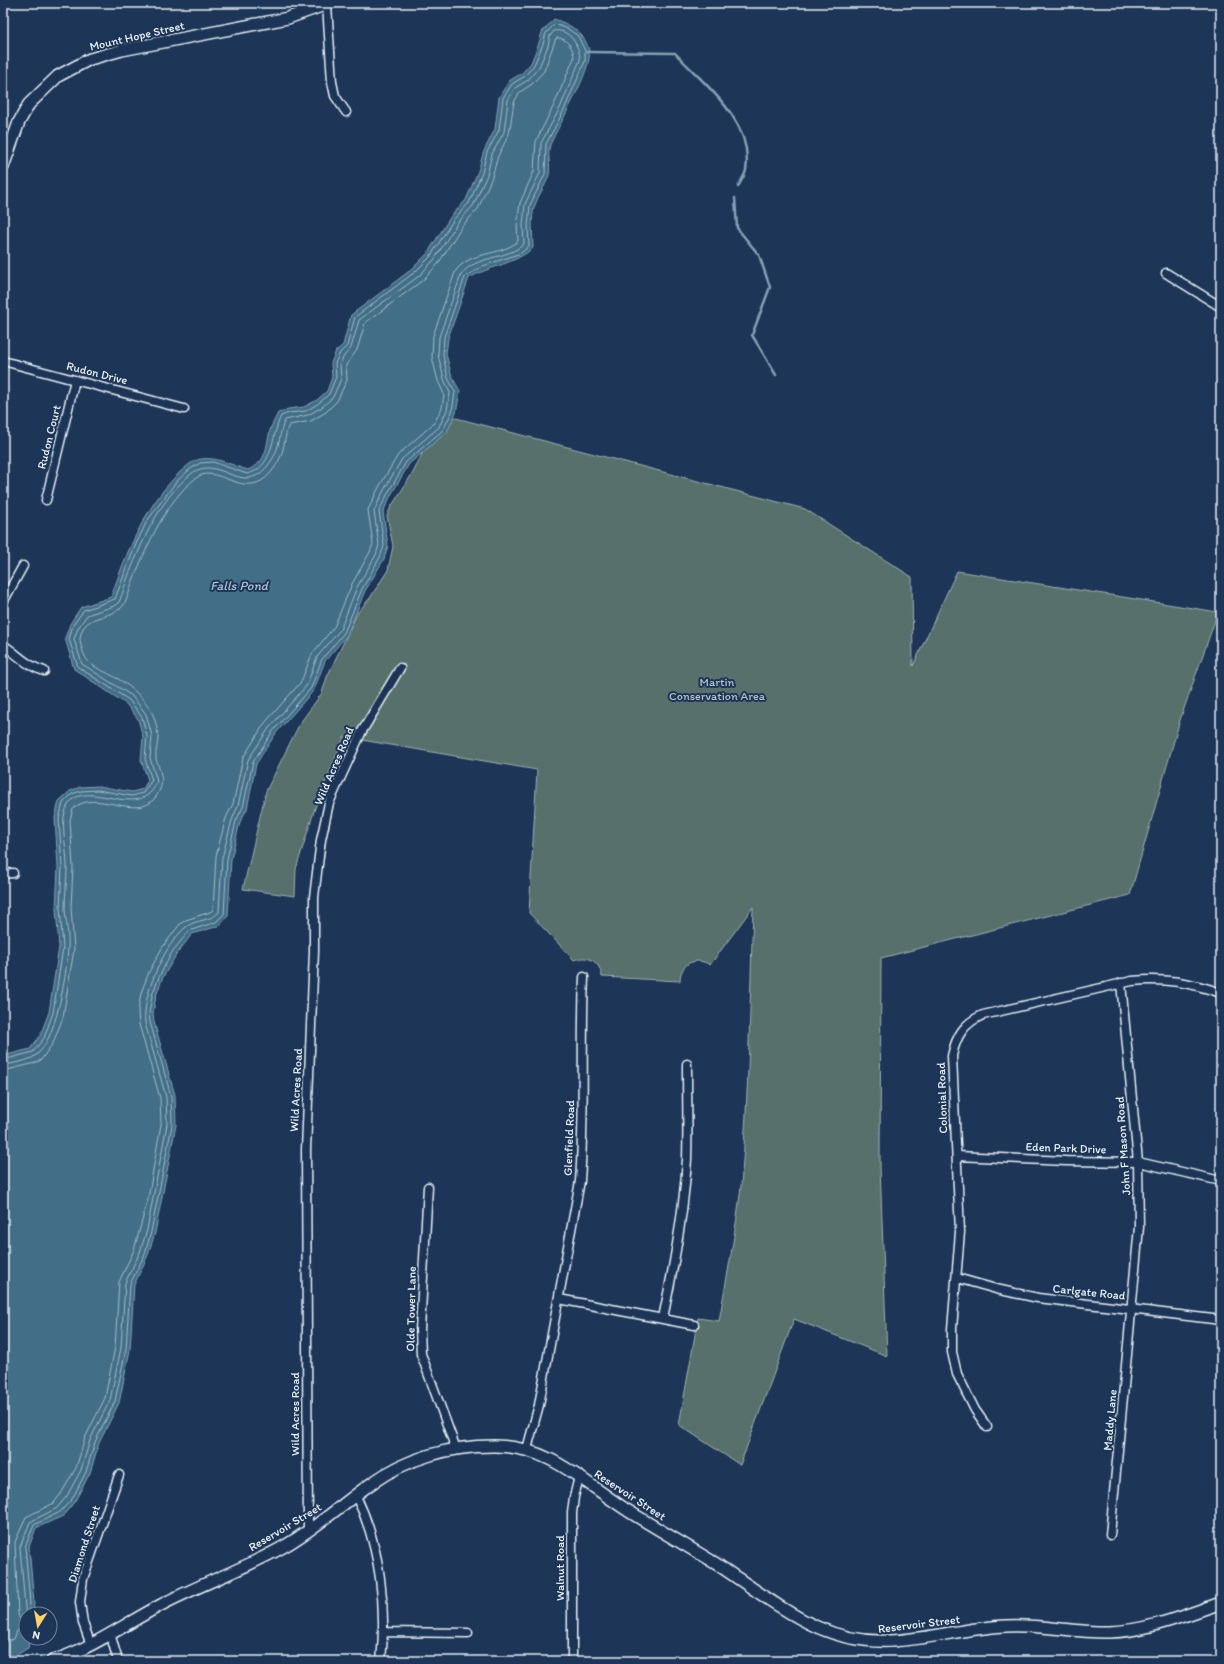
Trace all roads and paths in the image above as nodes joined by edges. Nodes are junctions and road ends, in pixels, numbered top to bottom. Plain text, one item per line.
1 (328, 4) edge
2 (346, 112) dead end
3 (4, 162) edge
4 (1166, 273) dead end
5 (1221, 308) edge
6 (3, 361) edge
7 (75, 380) junction
8 (184, 409) dead end
9 (46, 500) dead end
10 (23, 566) dead end
11 (3, 602) edge
12 (3, 645) edge
13 (400, 668) dead end
14 (44, 671) dead end
15 (13, 873) dead end
16 (3, 874) edge
17 (584, 977) dead end
18 (1121, 983) junction
19 (1221, 993) edge
20 (687, 1064) dead end
21 (957, 1156) junction
22 (1138, 1162) junction
23 (1221, 1181) edge
24 (428, 1187) dead end
25 (957, 1278) junction
26 (559, 1299) junction
27 (1132, 1308) junction
28 (663, 1318) junction
29 (1221, 1320) edge
30 (694, 1325) dead end
31 (987, 1427) dead end
32 (456, 1449) junction
33 (527, 1449) junction
34 (119, 1475) dead end
35 (579, 1477) junction
36 (356, 1496) junction
37 (308, 1531) junction
38 (1110, 1535) dead end
39 (1221, 1602) edge
40 (383, 1632) junction
41 (110, 1633) junction
42 (468, 1633) dead end
43 (90, 1644) junction
44 (52, 1661) edge
45 (118, 1661) edge
46 (381, 1661) edge
47 (572, 1661) edge

1 - 2 street
1 - 3 street, Mount Hope Street
4 - 5 street
6 - 7 street, Rudon Drive
7 - 8 street, Rudon Drive
7 - 9 street, Rudon Court
10 - 11 street
12 - 14 street
13 - 37 street, Wild Acres Road
15 - 16 street
17 - 26 street, Glenfield Road
18 - 19 street, Colonial Road
18 - 21 street, Colonial Road
18 - 22 street, John F Mason Road
20 - 28 street
21 - 22 street, Eden Park Drive
21 - 25 street, Colonial Road
22 - 23 street, Eden Park Drive
22 - 27 street, John F Mason Road
24 - 32 street, Olde Tower Lane
25 - 27 street, Carlgate Road
25 - 31 street, Colonial Road
26 - 28 street
26 - 33 street, Glenfield Road
27 - 29 street, Carlgate Road
27 - 38 street, Maddy Lane
28 - 30 street
32 - 33 street, Reservoir Street
32 - 36 street, Reservoir Street
33 - 35 street, Reservoir Street
34 - 43 street, Diamond Street
35 - 39 street, Reservoir Street
35 - 47 street, Walnut Road
36 - 37 street, Reservoir Street
36 - 40 street
37 - 41 street, Reservoir Street
40 - 42 street
40 - 46 street
41 - 43 street, Reservoir Street
41 - 45 street
43 - 44 street, Reservoir Street

